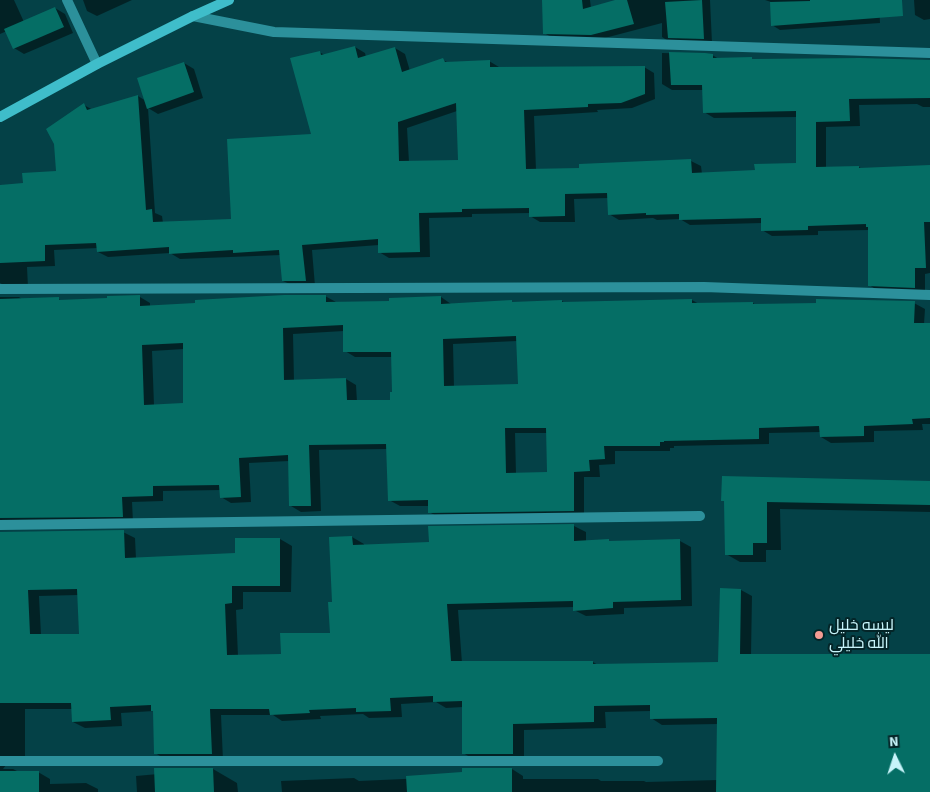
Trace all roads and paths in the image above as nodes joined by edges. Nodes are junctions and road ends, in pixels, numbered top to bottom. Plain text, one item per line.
1 (67, 0) edge
2 (229, 0) edge
3 (193, 16) junction
4 (930, 53) edge
5 (97, 64) junction
6 (0, 117) edge
7 (0, 290) edge
8 (930, 295) edge
9 (700, 516) dead end
10 (0, 525) edge
11 (0, 761) edge
12 (658, 761) dead end

1 - 5 street
2 - 3 main road
3 - 4 street
3 - 5 main road
5 - 6 main road
7 - 8 street
9 - 10 street
11 - 12 street

